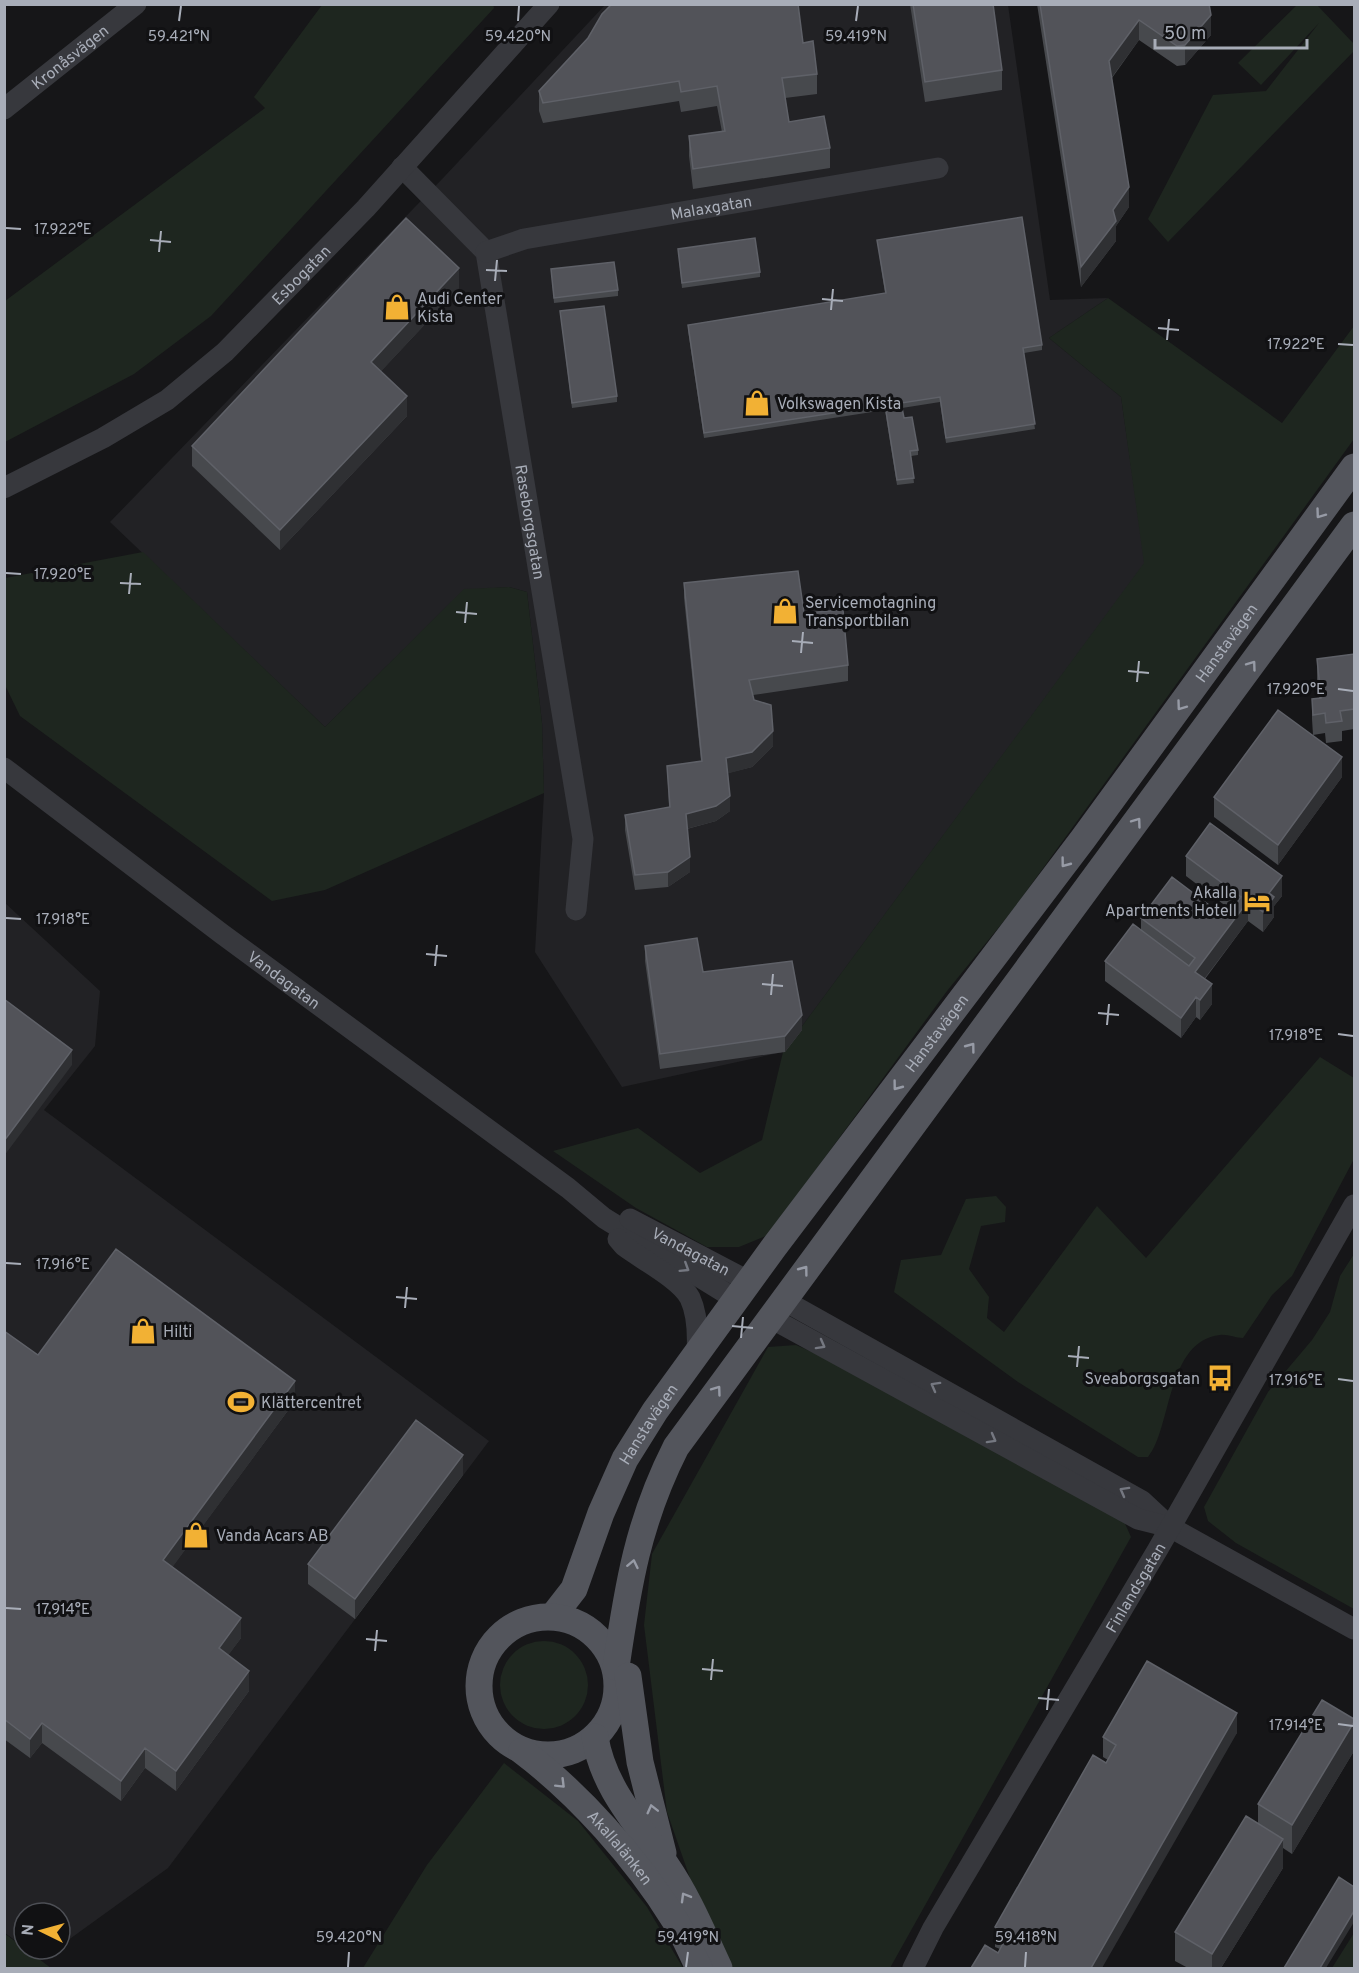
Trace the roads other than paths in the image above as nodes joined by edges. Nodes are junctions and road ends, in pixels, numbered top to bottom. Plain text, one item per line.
1 (136, 4) edge
2 (538, 8) edge
3 (4, 109) edge
4 (402, 167) junction
5 (938, 168) dead end
6 (486, 252) junction
7 (1354, 467) edge
8 (4, 488) edge
9 (1354, 525) edge
10 (4, 768) edge
11 (576, 910) dead end
12 (567, 1188) junction
13 (1354, 1205) edge
14 (604, 1218) junction
15 (744, 1291) junction
16 (776, 1309) junction
17 (697, 1353) junction
18 (1170, 1527) junction
19 (553, 1616) junction
20 (622, 1621) junction
21 (1354, 1629) edge
22 (616, 1667) junction
23 (595, 1737) junction
24 (516, 1747) junction
25 (667, 1866) junction
26 (699, 1968) edge
27 (719, 1968) edge
28 (913, 1968) edge

1 - 3 street, Kronåsvägen
2 - 4 street, Esbogatan
4 - 6 street
4 - 8 street, Esbogatan
5 - 6 street, Malaxgatan
6 - 11 street, Raseborgsgatan
7 -> 15 main road, Hanstavägen
16 -> 9 main road, Hanstavägen
10 - 12 street, Vandagatan
12 - 14 street, Vandagatan
12 - 15 street, Vandagatan
13 - 18 street, Finlandsgatan
14 -> 15 street, Vandagatan
14 - 17 street, Vandagatan
15 - 16 main road
15 - 17 main road, Hanstavägen
16 - 18 street
20 -> 16 main road, Hanstavägen
17 - 19 main road, Hanstavägen
18 - 21 street
18 - 28 street, Finlandsgatan
19 - 22 main road
19 - 24 main road
20 - 22 main road, Hanstavägen
25 -> 20 main road
22 - 23 main road
23 - 24 main road
23 - 25 main road, Akallalänken
24 -> 26 main road, Akallalänken
27 -> 25 main road, Akallalänken

